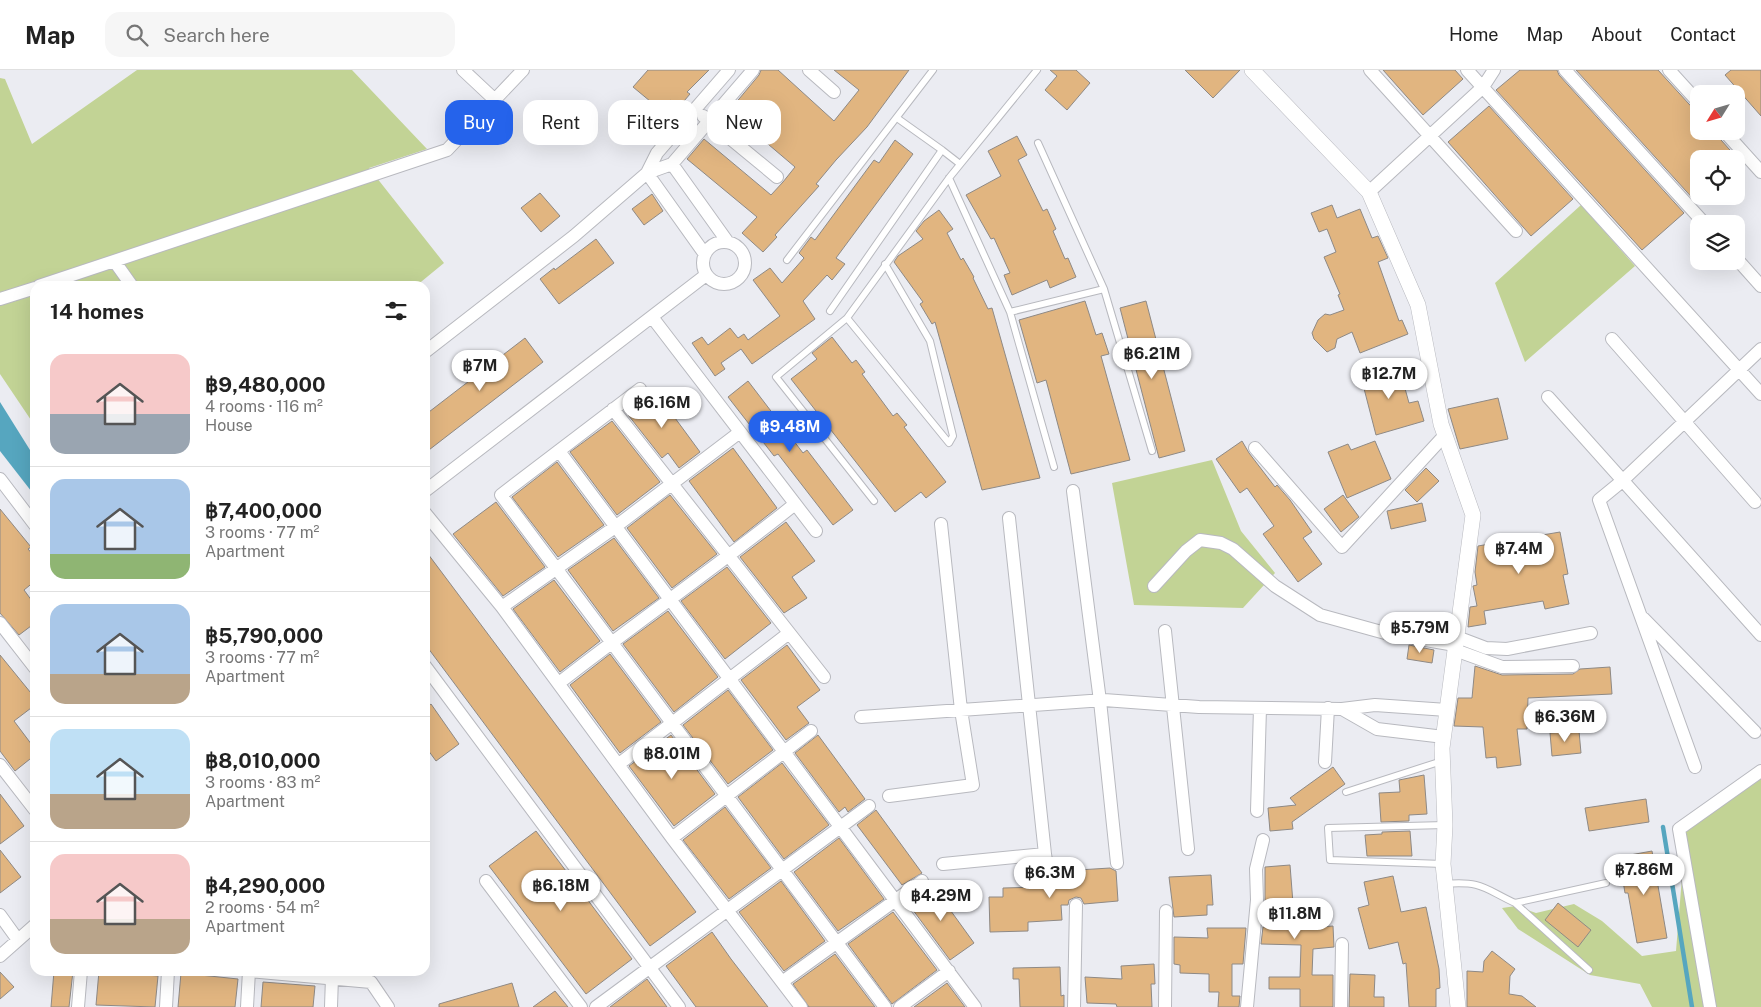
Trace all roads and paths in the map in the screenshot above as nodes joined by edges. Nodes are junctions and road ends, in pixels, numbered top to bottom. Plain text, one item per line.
1 (463, 70) edge
2 (523, 70) edge
3 (729, 70) edge
4 (753, 70) edge
5 (809, 70) edge
6 (933, 70) edge
7 (1036, 70) edge
8 (1252, 70) edge
9 (1370, 70) edge
10 (1466, 70) edge
11 (1494, 70) edge
12 (1566, 70) edge
13 (1669, 70) edge
14 (1482, 87) junction
15 (834, 92) dead end
16 (1690, 93) edge
17 (495, 100) joint
18 (728, 100) edge
19 (697, 108) edge
20 (897, 118) junction
21 (707, 124) edge
22 (1431, 135) junction
23 (1732, 140) edge
24 (1038, 143) dead end
25 (452, 145) edge
26 (663, 145) edge
27 (738, 145) edge
28 (942, 150) junction
29 (672, 164) junction
30 (960, 164) junction
31 (1761, 172) edge
32 (647, 173) junction
33 (777, 178) dead end
34 (949, 178) junction
35 (1370, 192) junction
36 (1697, 215) edge
37 (1516, 231) dead end
38 (727, 241) junction
39 (704, 254) junction
40 (787, 260) dead end
41 (115, 262) junction
42 (885, 264) junction
43 (1745, 268) edge
44 (706, 274) junction
45 (55, 281) edge
46 (128, 281) edge
47 (1761, 286) edge
48 (1104, 289) junction
49 (30, 290) edge
50 (0, 299) edge
51 (830, 311) dead end
52 (1010, 312) junction
53 (652, 317) junction
54 (847, 318) junction
55 (1612, 339) dead end
56 (430, 348) edge
57 (1761, 349) edge
58 (1739, 370) junction
59 (640, 389) dead end
60 (1761, 394) edge
61 (1548, 397) dead end
62 (613, 409) junction
63 (1683, 423) junction
64 (740, 432) junction
65 (1444, 436) junction
66 (1255, 448) dead end
67 (559, 451) junction
68 (1152, 451) dead end
69 (1054, 467) dead end
70 (0, 479) edge
71 (1621, 482) junction
72 (672, 484) junction
73 (430, 487) edge
74 (1073, 491) dead end
75 (874, 501) dead end
76 (1755, 502) dead end
77 (795, 504) junction
78 (30, 518) edge
79 (1008, 518) dead end
80 (430, 519) edge
81 (941, 524) dead end
82 (616, 527) junction
83 (816, 531) dead end
84 (728, 557) junction
85 (555, 568) junction
86 (1154, 586) dead end
87 (669, 599) junction
88 (502, 607) junction
89 (1638, 613) junction
90 (0, 623) edge
91 (1165, 631) dead end
92 (789, 633) junction
93 (1591, 633) dead end
94 (1761, 635) edge
95 (611, 642) junction
96 (1456, 644) junction
97 (30, 662) edge
98 (1573, 666) dead end
99 (430, 673) edge
100 (824, 677) dead end
101 (729, 678) junction
102 (559, 683) junction
103 (1100, 701) junction
104 (1173, 705) junction
105 (1028, 706) junction
106 (1260, 708) junction
107 (1328, 708) junction
108 (1342, 708) junction
109 (961, 710) junction
110 (1447, 710) junction
111 (861, 717) dead end
112 (672, 723) junction
113 (811, 731) dead end
114 (1755, 732) dead end
115 (1444, 736) junction
116 (784, 752) junction
117 (1443, 761) junction
118 (1325, 762) dead end
119 (619, 764) junction
120 (0, 765) edge
121 (1695, 767) dead end
122 (1761, 771) edge
123 (1346, 792) dead end
124 (726, 796) junction
125 (890, 796) dead end
126 (30, 804) edge
127 (869, 806) dead end
128 (1257, 811) dead end
129 (1445, 825) junction
130 (840, 827) junction
131 (672, 838) junction
132 (1263, 840) dead end
133 (1188, 849) dead end
134 (1045, 854) junction
135 (1117, 863) dead end
136 (943, 864) dead end
137 (1443, 864) junction
138 (782, 870) junction
139 (1048, 873) dead end
140 (486, 881) dead end
141 (922, 881) dead end
142 (1606, 883) dead end
143 (1444, 884) junction
144 (895, 900) junction
145 (1515, 903) junction
146 (1076, 905) dead end
147 (727, 910) junction
148 (1166, 911) dead end
149 (0, 915) edge
150 (30, 929) edge
151 (18, 940) junction
152 (836, 943) junction
153 (1342, 944) dead end
154 (0, 956) edge
155 (649, 968) junction
156 (1589, 970) dead end
157 (949, 971) junction
158 (81, 976) edge
159 (168, 976) edge
160 (249, 976) edge
161 (318, 976) edge
162 (332, 977) junction
163 (782, 982) junction
164 (78, 1007) edge
165 (166, 1007) edge
166 (247, 1007) edge
167 (331, 1007) edge
168 (388, 1007) edge
169 (581, 1007) edge
170 (596, 1007) edge
171 (679, 1007) edge
172 (801, 1007) edge
173 (885, 1007) edge
174 (900, 1007) edge
175 (975, 1007) edge
176 (1074, 1007) edge
177 (1166, 1007) edge
178 (1248, 1007) edge
179 (1341, 1007) edge
180 (1458, 1007) edge
181 (1710, 1007) edge

1 - 17 street
2 - 17 street
3 - 19 street
4 - 18 street
5 - 15 street
6 - 20 lane
7 - 30 lane
8 - 35 street
9 - 22 street
10 - 14 street
11 - 14 street
12 - 36 street
13 - 16 street
14 - 22 street
14 - 58 street
20 - 28 lane
20 - 40 lane
21 - 29 street
22 - 35 street
22 - 37 street
23 - 31 street
24 - 48 lane
25 - 41 street
26 - 32 street
27 - 33 street
28 - 30 lane
28 - 51 lane
29 - 32 street
29 - 38 street
30 - 34 lane
32 - 39 street
32 - 56 street
34 - 42 lane
34 - 52 lane
35 - 65 street
38 - 39 street
38 - 44 street
39 - 44 street
41 - 45 street
41 - 46 street
42 - 54 lane
42 - 54 lane
43 - 47 street
44 - 53 street
48 - 52 lane
48 - 68 lane
49 - 50 street
52 - 69 lane
53 - 64 street
53 - 73 street
54 - 75 lane
55 - 63 street
57 - 58 street
58 - 60 street
58 - 63 street
59 - 62 street
61 - 71 street
62 - 67 street
62 - 72 street
63 - 71 street
63 - 76 street
64 - 72 street
64 - 77 street
65 - 66 street
65 - 96 street
67 - 82 street
67 - 85 street
70 - 78 street
71 - 89 street
71 - 94 street
72 - 82 street
72 - 84 street
74 - 103 street
77 - 83 street
77 - 84 street
79 - 105 street
80 - 88 street
81 - 109 street
82 - 85 street
82 - 87 street
84 - 87 street
84 - 92 street
85 - 88 street
85 - 95 street
86 - 96 street
87 - 95 street
87 - 101 street
88 - 102 street
89 - 114 street
89 - 121 street
90 - 97 street
91 - 104 street
92 - 100 street
92 - 101 street
93 - 96 street
95 - 102 street
95 - 112 street
96 - 98 street
96 - 110 street
99 - 155 street
101 - 112 street
101 - 116 street
102 - 119 street
103 - 104 street
103 - 105 street
103 - 135 street
104 - 106 street
104 - 133 street
105 - 109 street
105 - 134 street
106 - 107 street
106 - 128 street
107 - 108 street
107 - 118 street
108 - 110 street
108 - 115 street
109 - 111 street
109 - 125 street
110 - 115 street
112 - 119 street
112 - 124 street
113 - 116 street
115 - 117 street
116 - 124 street
116 - 130 street
117 - 123 lane
117 - 129 street
119 - 131 street
120 - 126 street
122 - 181 street
124 - 131 street
124 - 138 street
127 - 130 street
129 - 137 street
129 - 137 lane
130 - 138 street
130 - 144 street
131 - 147 street
132 - 178 street
134 - 136 street
134 - 139 street
137 - 143 street
138 - 147 street
138 - 152 street
140 - 169 street
141 - 144 street
142 - 145 lane
143 - 145 lane
143 - 180 street
144 - 152 street
144 - 157 street
145 - 156 lane
146 - 176 street
147 - 155 street
147 - 163 street
148 - 177 street
149 - 151 street
150 - 151 street
151 - 154 street
152 - 163 street
152 - 173 street
153 - 179 street
155 - 170 street
155 - 171 street
157 - 174 street
157 - 175 street
158 - 164 street
159 - 165 street
160 - 166 street
161 - 162 street
162 - 167 street
162 - 168 street
163 - 172 street

